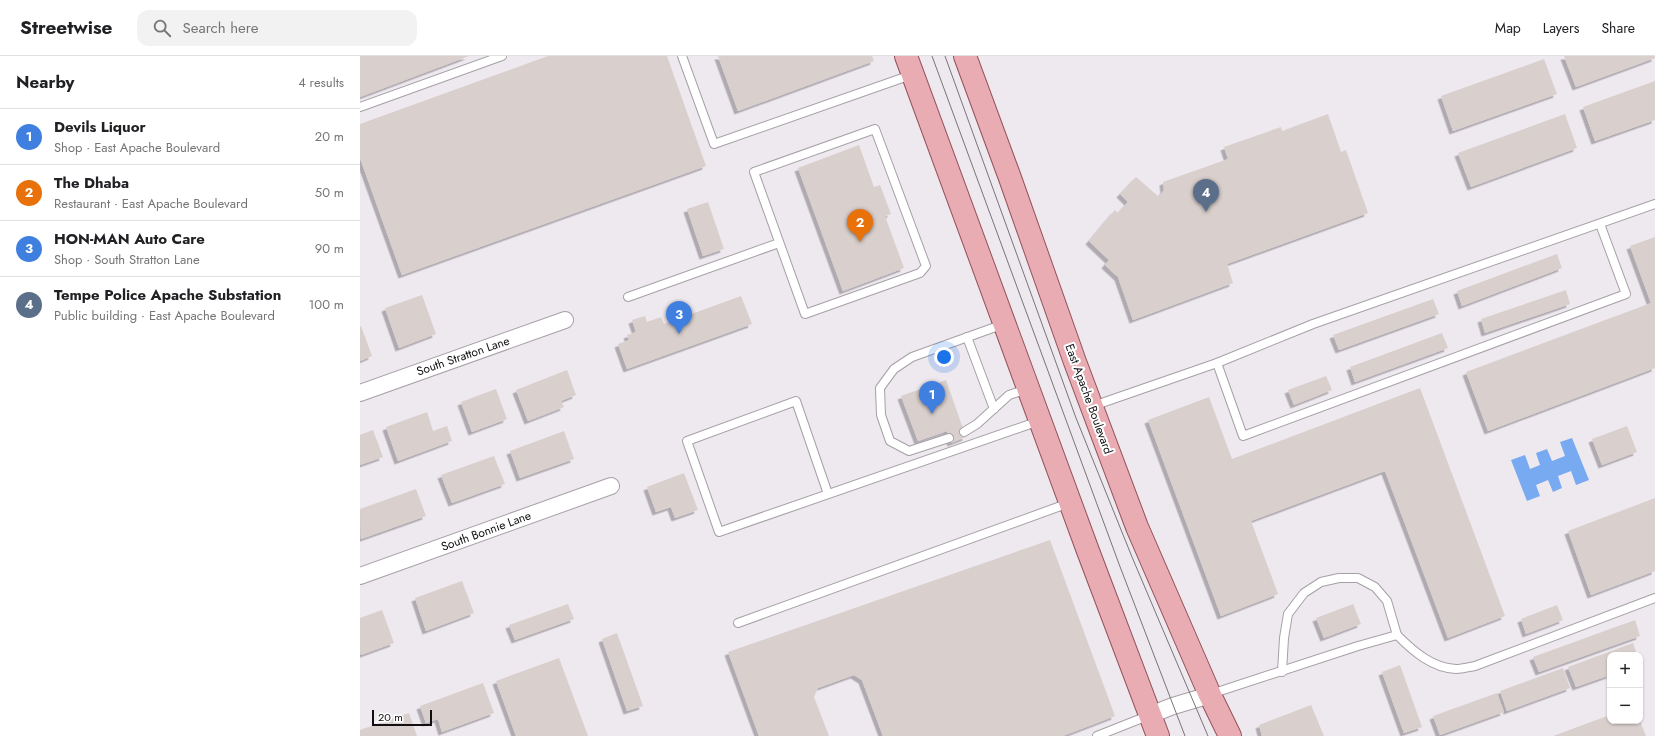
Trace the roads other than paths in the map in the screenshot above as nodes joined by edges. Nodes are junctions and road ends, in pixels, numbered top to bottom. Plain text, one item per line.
1 (502, 56) edge
2 (682, 56) edge
3 (964, 56) edge
4 (910, 65) edge
5 (360, 107) edge
6 (1655, 204) edge
7 (1600, 224) junction
8 (779, 243) junction
9 (628, 298) dead end
10 (566, 320) dead end
11 (1005, 324) junction
12 (967, 337) junction
13 (1216, 363) junction
14 (1028, 388) junction
15 (360, 393) edge
16 (1091, 407) junction
17 (994, 409) junction
18 (1040, 421) junction
19 (964, 432) dead end
20 (949, 438) dead end
21 (612, 486) dead end
22 (828, 494) junction
23 (1070, 502) junction
24 (360, 576) edge
25 (1655, 598) edge
26 (738, 623) dead end
27 (1398, 635) junction
28 (1282, 672) junction
29 (1210, 695) junction
30 (1150, 715) junction
31 (1096, 736) edge
32 (1158, 736) edge
33 (1230, 736) edge

1 - 5 lane
2 - 4 lane
3 - 16 main road, East Apache Boulevard
4 - 11 main road
6 - 7 lane
7 - 13 lane
7 - 13 lane
8 - 8 lane
8 - 9 lane
10 - 15 street, South Stratton Lane
11 - 12 lane
11 - 14 main road
12 - 17 lane
12 - 20 lane
13 - 16 lane
14 - 17 lane
14 - 18 main road
16 - 29 main road, East Apache Boulevard
17 - 19 lane
18 - 22 lane
18 - 23 main road
21 - 24 street, South Bonnie Lane
22 - 22 lane
23 - 26 lane
23 - 30 main road
25 - 27 lane
27 - 28 lane
27 - 28 lane
28 - 29 lane
29 - 30 street
29 - 33 main road, East Apache Boulevard
30 - 31 lane
30 - 32 main road

